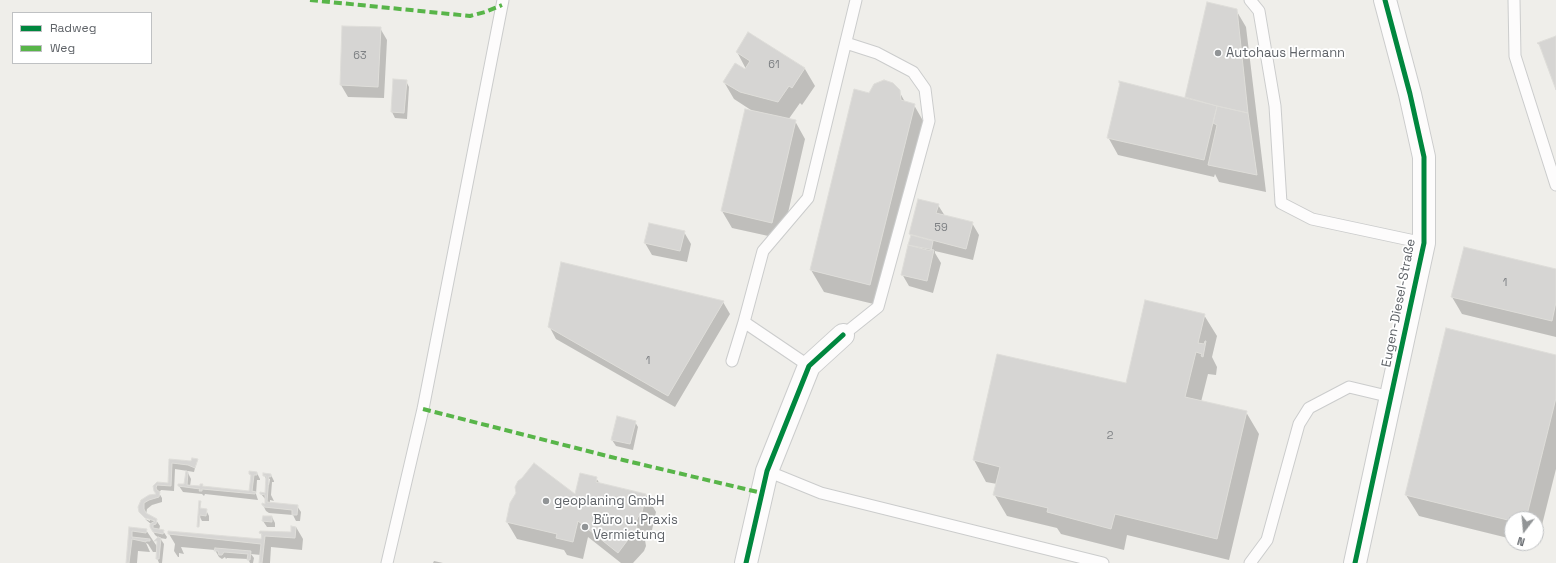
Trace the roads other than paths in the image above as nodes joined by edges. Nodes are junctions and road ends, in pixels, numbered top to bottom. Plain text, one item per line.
1 (503, 0) edge
2 (856, 0) edge
3 (1250, 0) edge
4 (1385, 0) edge
5 (1514, 0) edge
6 (846, 43) junction
7 (1556, 185) edge
8 (1424, 244) junction
9 (744, 322) junction
10 (843, 335) joint
11 (732, 361) dead end
12 (809, 366) junction
13 (1391, 397) junction
14 (767, 471) junction
15 (387, 563) edge
16 (746, 563) edge
17 (1103, 563) edge
18 (1250, 563) edge
19 (1355, 563) edge

1 - 15 lane
2 - 6 lane
3 - 8 lane
4 - 8 street, Eugen-Diesel-Straße
5 - 7 lane
6 - 9 lane
6 - 10 lane
8 - 13 street, Eugen-Diesel-Straße
9 - 11 lane
9 - 12 lane
10 - 12 street
12 - 14 street
13 - 18 lane
13 - 19 street, Eugen-Diesel-Straße
14 - 16 street
14 - 17 lane

